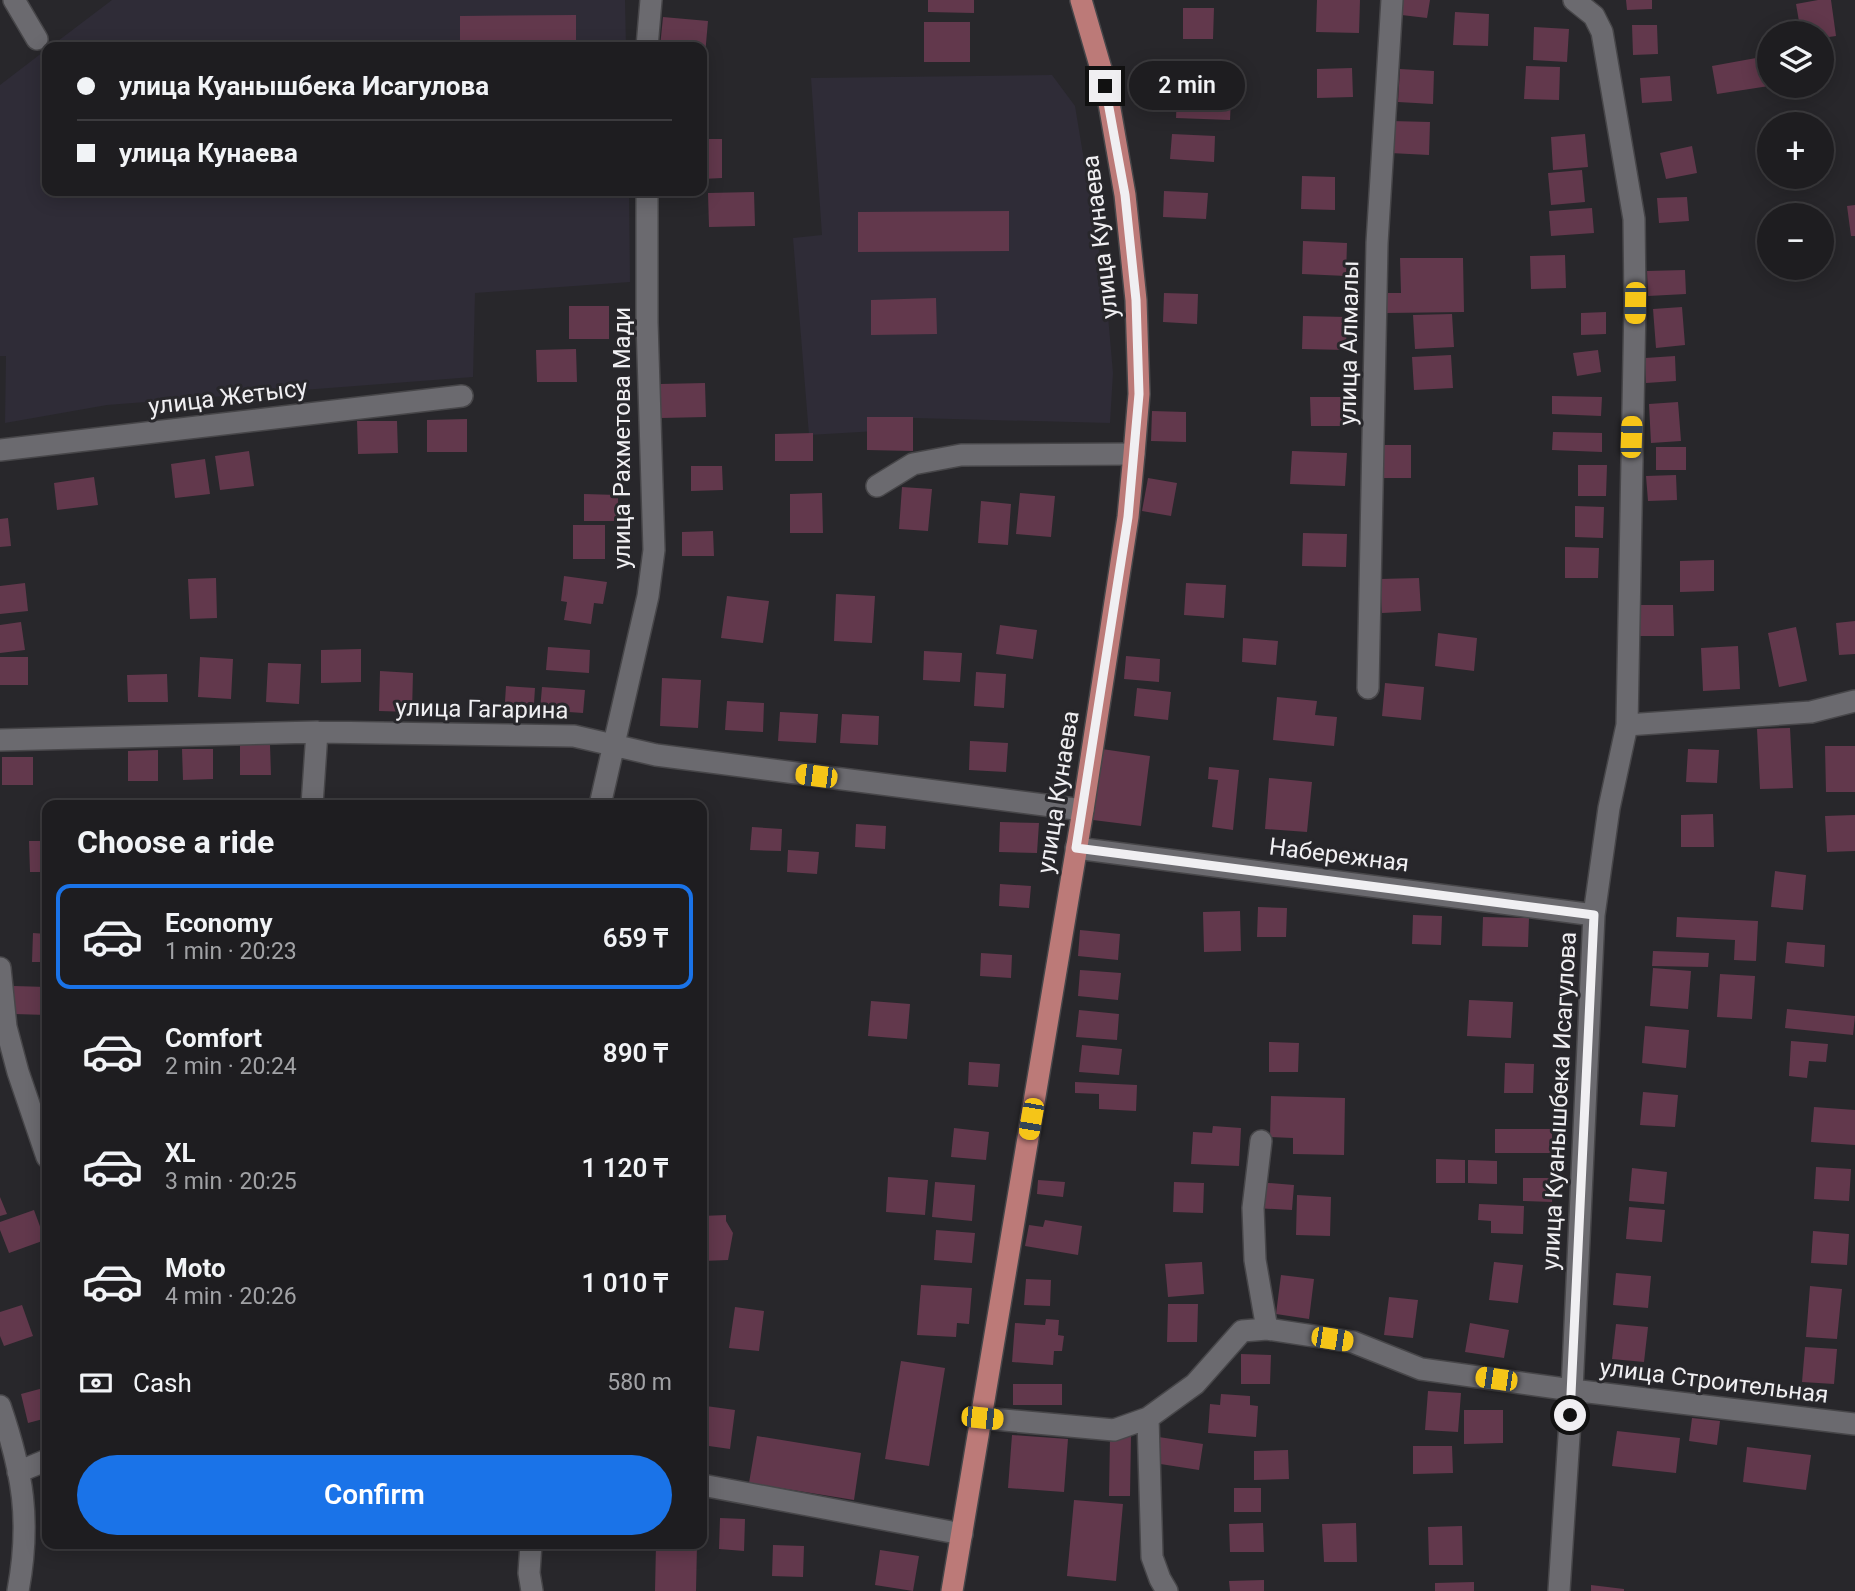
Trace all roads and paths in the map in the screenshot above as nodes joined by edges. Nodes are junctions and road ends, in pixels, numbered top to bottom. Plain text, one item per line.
1 (14, 0) edge
2 (651, 0) edge
3 (1081, 0) edge
4 (1392, 0) edge
5 (1574, 0) edge
6 (37, 39) dead end
7 (647, 42) edge
8 (647, 196) edge
9 (462, 396) dead end
10 (0, 450) edge
11 (1134, 454) junction
12 (877, 486) dead end
13 (1368, 688) dead end
14 (1855, 701) edge
15 (1627, 725) junction
16 (317, 732) junction
17 (0, 740) edge
18 (613, 747) junction
19 (312, 800) edge
20 (601, 800) edge
21 (1083, 810) junction
22 (1076, 848) junction
23 (1594, 915) junction
24 (0, 968) edge
25 (1261, 1141) dead end
26 (42, 1142) edge
27 (1268, 1329) junction
28 (1572, 1390) junction
29 (0, 1406) edge
30 (982, 1418) junction
31 (1148, 1418) junction
32 (1855, 1424) edge
33 (42, 1462) edge
34 (18, 1472) junction
35 (707, 1486) edge
36 (962, 1534) junction
37 (531, 1549) edge
38 (18, 1591) edge
39 (532, 1591) edge
40 (952, 1591) edge
41 (1167, 1591) edge
42 (1559, 1591) edge

1 - 6 street
2 - 7 street
3 - 11 main road, улица Кунаева
4 - 13 street, улица Алмалы
5 - 15 street, улица Куанышбека Исагулова
8 - 18 street, улица Рахметова Мади
9 - 10 street, улица Жетысу
11 - 12 street
11 - 21 main road, улица Кунаева
14 - 15 street
15 - 23 street, улица Куанышбека Исагулова
16 - 17 street, улица Гагарина
16 - 18 street, улица Гагарина
16 - 19 street
18 - 20 street, улица Рахметова Мади
18 - 21 street, улица Гагарина
21 - 22 main road, улица Кунаева
22 - 23 street, Набережная
22 - 30 main road, улица Кунаева
23 - 28 street, улица Куанышбека Исагулова
24 - 26 street
25 - 27 street
27 - 28 street, улица Строительная
27 - 31 street, улица Строительная
28 - 32 street, улица Строительная
28 - 42 street, улица Куанышбека Исагулова
29 - 34 street
30 - 31 street, улица Строительная
30 - 36 main road, улица Кунаева
31 - 41 street
33 - 34 street
34 - 38 street
35 - 36 street
36 - 40 main road, улица Кунаева
37 - 39 street

